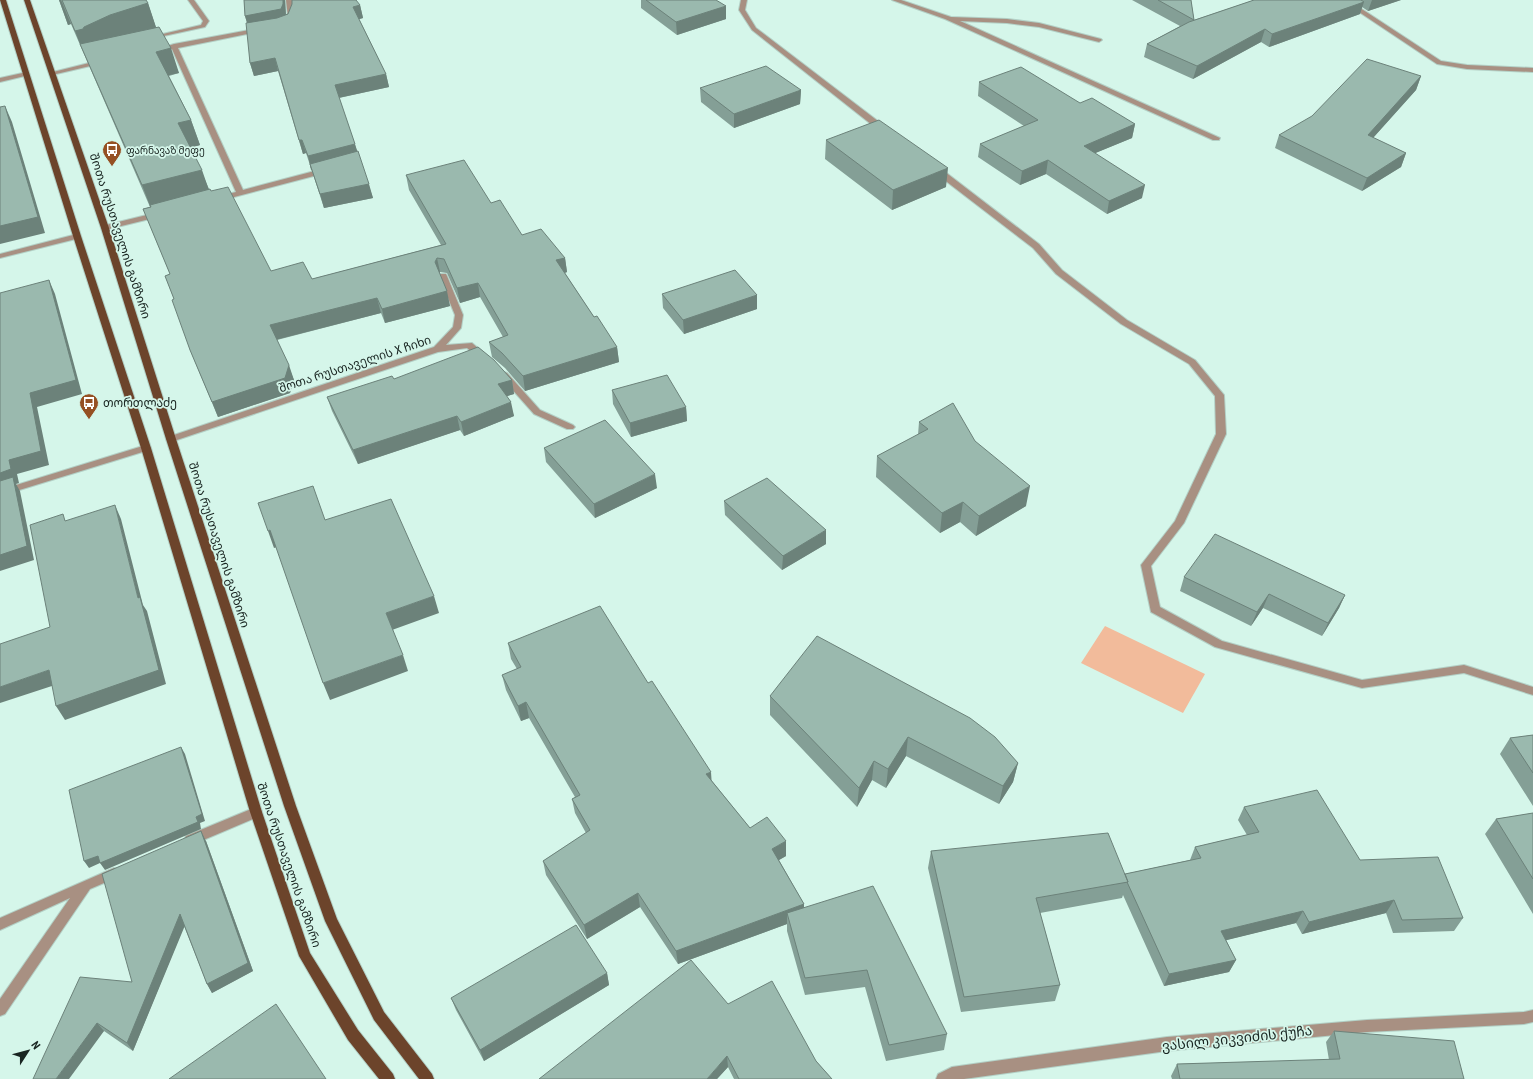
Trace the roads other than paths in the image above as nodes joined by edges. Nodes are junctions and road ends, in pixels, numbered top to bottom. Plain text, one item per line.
1 (3, 0) edge
2 (27, 0) edge
3 (192, 0) edge
4 (289, 0) edge
5 (744, 0) edge
6 (895, 0) edge
7 (1344, 0) edge
8 (946, 18) junction
9 (284, 25) edge
10 (265, 30) edge
11 (144, 40) edge
12 (1099, 40) dead end
13 (174, 46) junction
14 (151, 51) edge
15 (104, 59) edge
16 (1533, 70) edge
17 (52, 73) junction
18 (27, 74) junction
19 (0, 80) edge
20 (892, 135) edge
21 (1216, 138) dead end
22 (929, 164) edge
23 (332, 168) edge
24 (240, 193) junction
25 (208, 202) edge
26 (165, 213) edge
27 (105, 228) junction
28 (77, 236) junction
29 (0, 256) edge
30 (443, 276) edge
31 (437, 349) junction
32 (570, 427) dead end
33 (171, 439) junction
34 (146, 448) junction
35 (0, 493) edge
36 (1533, 691) edge
37 (256, 812) junction
38 (178, 845) edge
39 (122, 870) edge
40 (86, 885) junction
41 (0, 924) edge
42 (0, 1010) edge
43 (1533, 1016) edge
44 (388, 1079) edge
45 (427, 1079) edge
46 (943, 1079) edge

1 - 18 main road, შოთა რუსთაველის გამზირი
2 - 17 main road, შოთა რუსთაველის გამზირი
3 - 11 street
4 - 9 street
5 - 20 street
6 - 8 street
7 - 16 street
8 - 12 street
8 - 21 street
10 - 13 street
13 - 14 street
13 - 24 street
15 - 17 street
17 - 27 main road, შოთა რუსთაველის გამზირი
18 - 19 street
18 - 28 main road, შოთა რუსთაველის გამზირი
22 - 36 street
23 - 24 street
24 - 25 street
26 - 27 street
27 - 33 main road, შოთა რუსთაველის გამზირი
28 - 29 street
28 - 34 main road, შოთა რუსთაველის გამზირი
30 - 31 street
31 - 32 street, შოთა რუსთაველის X ჩიხი
31 - 33 street, შოთა რუსთაველის X ჩიხი
33 - 45 main road, შოთა რუსთაველის გამზირი
34 - 35 street
34 - 37 main road, შოთა რუსთაველის გამზირი
37 - 38 street
37 - 44 main road, შოთა რუსთაველის გამზირი
39 - 40 street
40 - 41 street
40 - 42 street
43 - 46 street, ვასილ კიკვიძის ქუჩა

